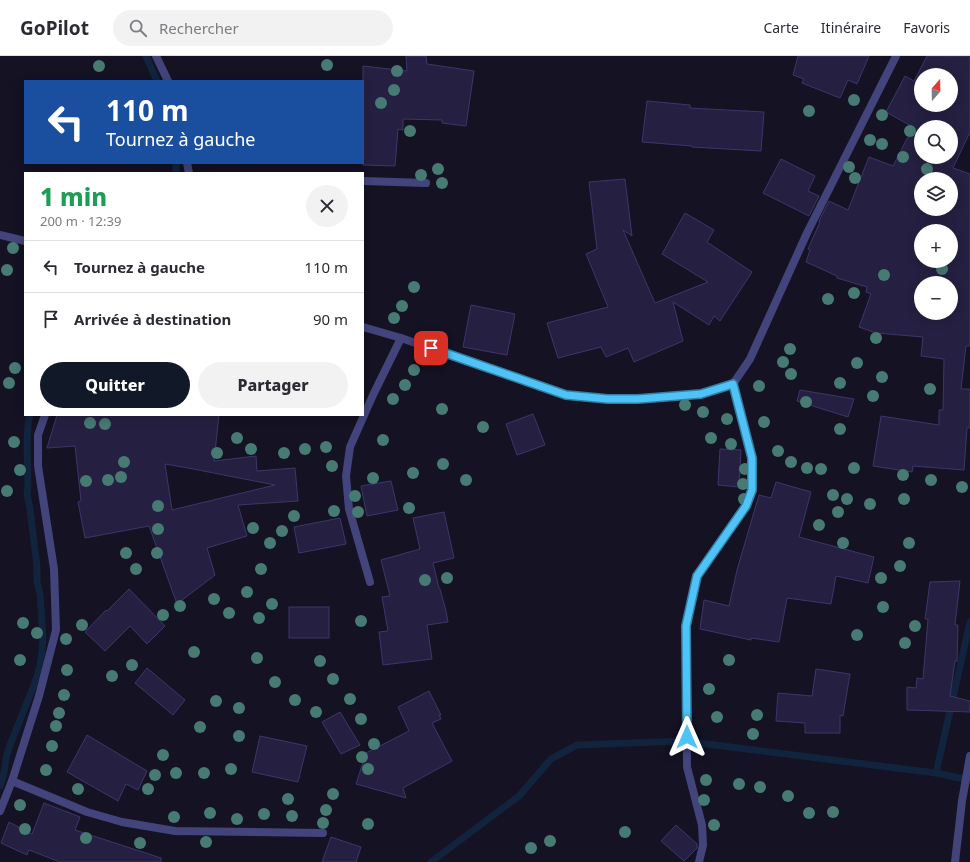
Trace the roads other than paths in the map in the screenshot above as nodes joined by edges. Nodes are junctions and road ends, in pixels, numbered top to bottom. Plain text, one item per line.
1 (156, 56) edge
2 (896, 56) edge
3 (168, 80) edge
4 (364, 180) edge
5 (426, 183) dead end
6 (0, 235) edge
7 (24, 241) edge
8 (364, 327) edge
9 (401, 338) junction
10 (733, 384) junction
11 (45, 416) edge
12 (370, 582) dead end
13 (970, 756) edge
14 (12, 781) junction
15 (0, 811) edge
16 (323, 833) dead end
17 (698, 862) edge
18 (955, 862) edge

1 - 3 street
2 - 10 street
4 - 5 street
6 - 7 street
8 - 9 street
9 - 10 street
9 - 12 street
10 - 17 street
11 - 14 street
13 - 18 street
14 - 15 street
14 - 16 street

